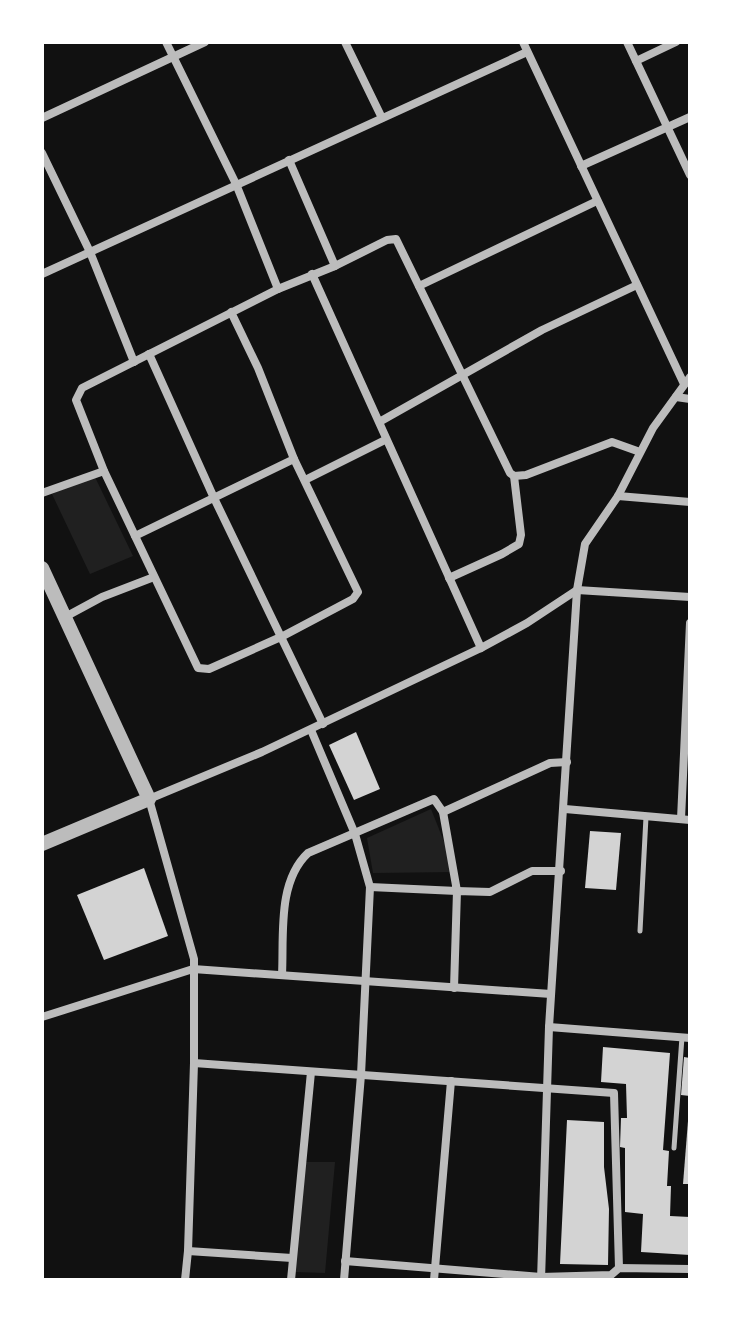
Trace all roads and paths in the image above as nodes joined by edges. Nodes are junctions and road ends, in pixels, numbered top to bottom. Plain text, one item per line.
1 (166, 42) edge
2 (205, 42) edge
3 (345, 42) edge
4 (523, 42) edge
5 (627, 42) edge
6 (676, 42) edge
7 (527, 52) junction
8 (173, 56) junction
9 (636, 61) junction
10 (690, 117) edge
11 (42, 118) edge
12 (382, 118) junction
13 (666, 126) junction
14 (42, 153) edge
15 (289, 160) junction
16 (581, 166) junction
17 (690, 175) edge
18 (236, 184) junction
19 (597, 201) junction
20 (90, 252) junction
21 (335, 266) junction
22 (42, 274) edge
23 (312, 274) junction
24 (637, 285) junction
25 (419, 286) junction
26 (278, 289) junction
27 (231, 312) junction
28 (149, 354) junction
29 (134, 362) junction
30 (462, 376) junction
31 (687, 380) edge
32 (676, 397) junction
33 (690, 399) edge
34 (381, 421) junction
35 (385, 440) junction
36 (640, 452) junction
37 (294, 459) junction
38 (104, 471) junction
39 (514, 476) junction
40 (305, 480) junction
41 (42, 493) edge
42 (618, 496) junction
43 (214, 498) junction
44 (690, 502) edge
45 (135, 536) junction
46 (42, 568) edge
47 (154, 577) junction
48 (449, 578) junction
49 (577, 590) junction
50 (690, 597) edge
51 (65, 617) junction
52 (690, 623) edge
53 (283, 636) junction
54 (481, 648) junction
55 (323, 724) junction
56 (311, 730) junction
57 (567, 762) junction
58 (149, 799) junction
59 (565, 809) junction
60 (443, 812) junction
61 (646, 816) junction
62 (686, 819) edge
63 (355, 834) junction
64 (42, 844) edge
65 (561, 871) junction
66 (370, 887) junction
67 (457, 891) junction
68 (640, 931) dead end
69 (193, 969) junction
70 (282, 975) junction
71 (364, 981) junction
72 (454, 988) junction
73 (551, 994) junction
74 (42, 1017) edge
75 (549, 1027) junction
76 (686, 1038) edge
77 (194, 1063) junction
78 (311, 1072) junction
79 (361, 1075) junction
80 (451, 1081) junction
81 (547, 1088) junction
82 (674, 1148) dead end
83 (188, 1251) junction
84 (292, 1258) junction
85 (345, 1261) junction
86 (619, 1268) junction
87 (633, 1268) junction
88 (690, 1269) edge
89 (434, 1275) edge
90 (541, 1278) edge
91 (185, 1280) edge
92 (291, 1280) edge
93 (344, 1280) edge
94 (631, 1280) edge

1 - 8 street
2 - 8 street
3 - 12 street
4 - 7 street
5 - 9 street
6 - 9 street
7 - 12 street
7 - 16 street
8 - 11 street
8 - 18 street
9 - 13 street
10 - 13 street
12 - 15 street
13 - 16 street
13 - 17 street
14 - 20 street
15 - 18 street
15 - 21 street
16 - 19 street
18 - 20 street
18 - 26 street
19 - 24 street
19 - 25 street
20 - 22 street
20 - 29 street
21 - 23 street
21 - 25 street
23 - 26 street
23 - 34 street
24 - 30 street
24 - 31 street
25 - 30 street
26 - 27 street
27 - 28 street
27 - 37 street
28 - 29 street
28 - 43 street
29 - 38 street
30 - 34 street
30 - 39 street
31 - 32 street
32 - 33 street
32 - 36 street
34 - 35 street
35 - 40 street
35 - 48 street
36 - 39 street
36 - 42 street
37 - 40 street
37 - 43 street
38 - 41 street
38 - 45 street
39 - 48 street
40 - 53 street
42 - 44 street
42 - 49 street
43 - 45 street
43 - 53 street
45 - 47 street
46 - 51 street
47 - 51 street
47 - 53 street
48 - 54 street
49 - 50 street
49 - 54 street
49 - 57 street
51 - 58 street
52 - 62 street
53 - 55 street
54 - 55 street
55 - 56 street
56 - 58 street
56 - 63 street
57 - 59 street
57 - 60 street
58 - 64 street
58 - 69 street
59 - 61 street
59 - 65 street
60 - 63 street
60 - 67 street
61 - 62 street
61 - 68 lane
63 - 66 street
63 - 70 street
65 - 67 street
65 - 73 street
66 - 67 street
66 - 71 street
67 - 72 street
69 - 70 street
69 - 74 street
69 - 77 street
70 - 71 street
71 - 72 street
71 - 79 street
72 - 73 street
73 - 75 street
75 - 76 street
75 - 81 street
76 - 82 lane
77 - 78 street
77 - 83 street
78 - 79 street
78 - 84 street
79 - 80 street
79 - 85 street
80 - 81 street
80 - 89 street
81 - 86 street
81 - 90 street
83 - 84 street
83 - 91 street
84 - 92 street
85 - 89 street
85 - 93 street
86 - 87 street
86 - 90 street
87 - 88 street
87 - 94 street
89 - 90 street

